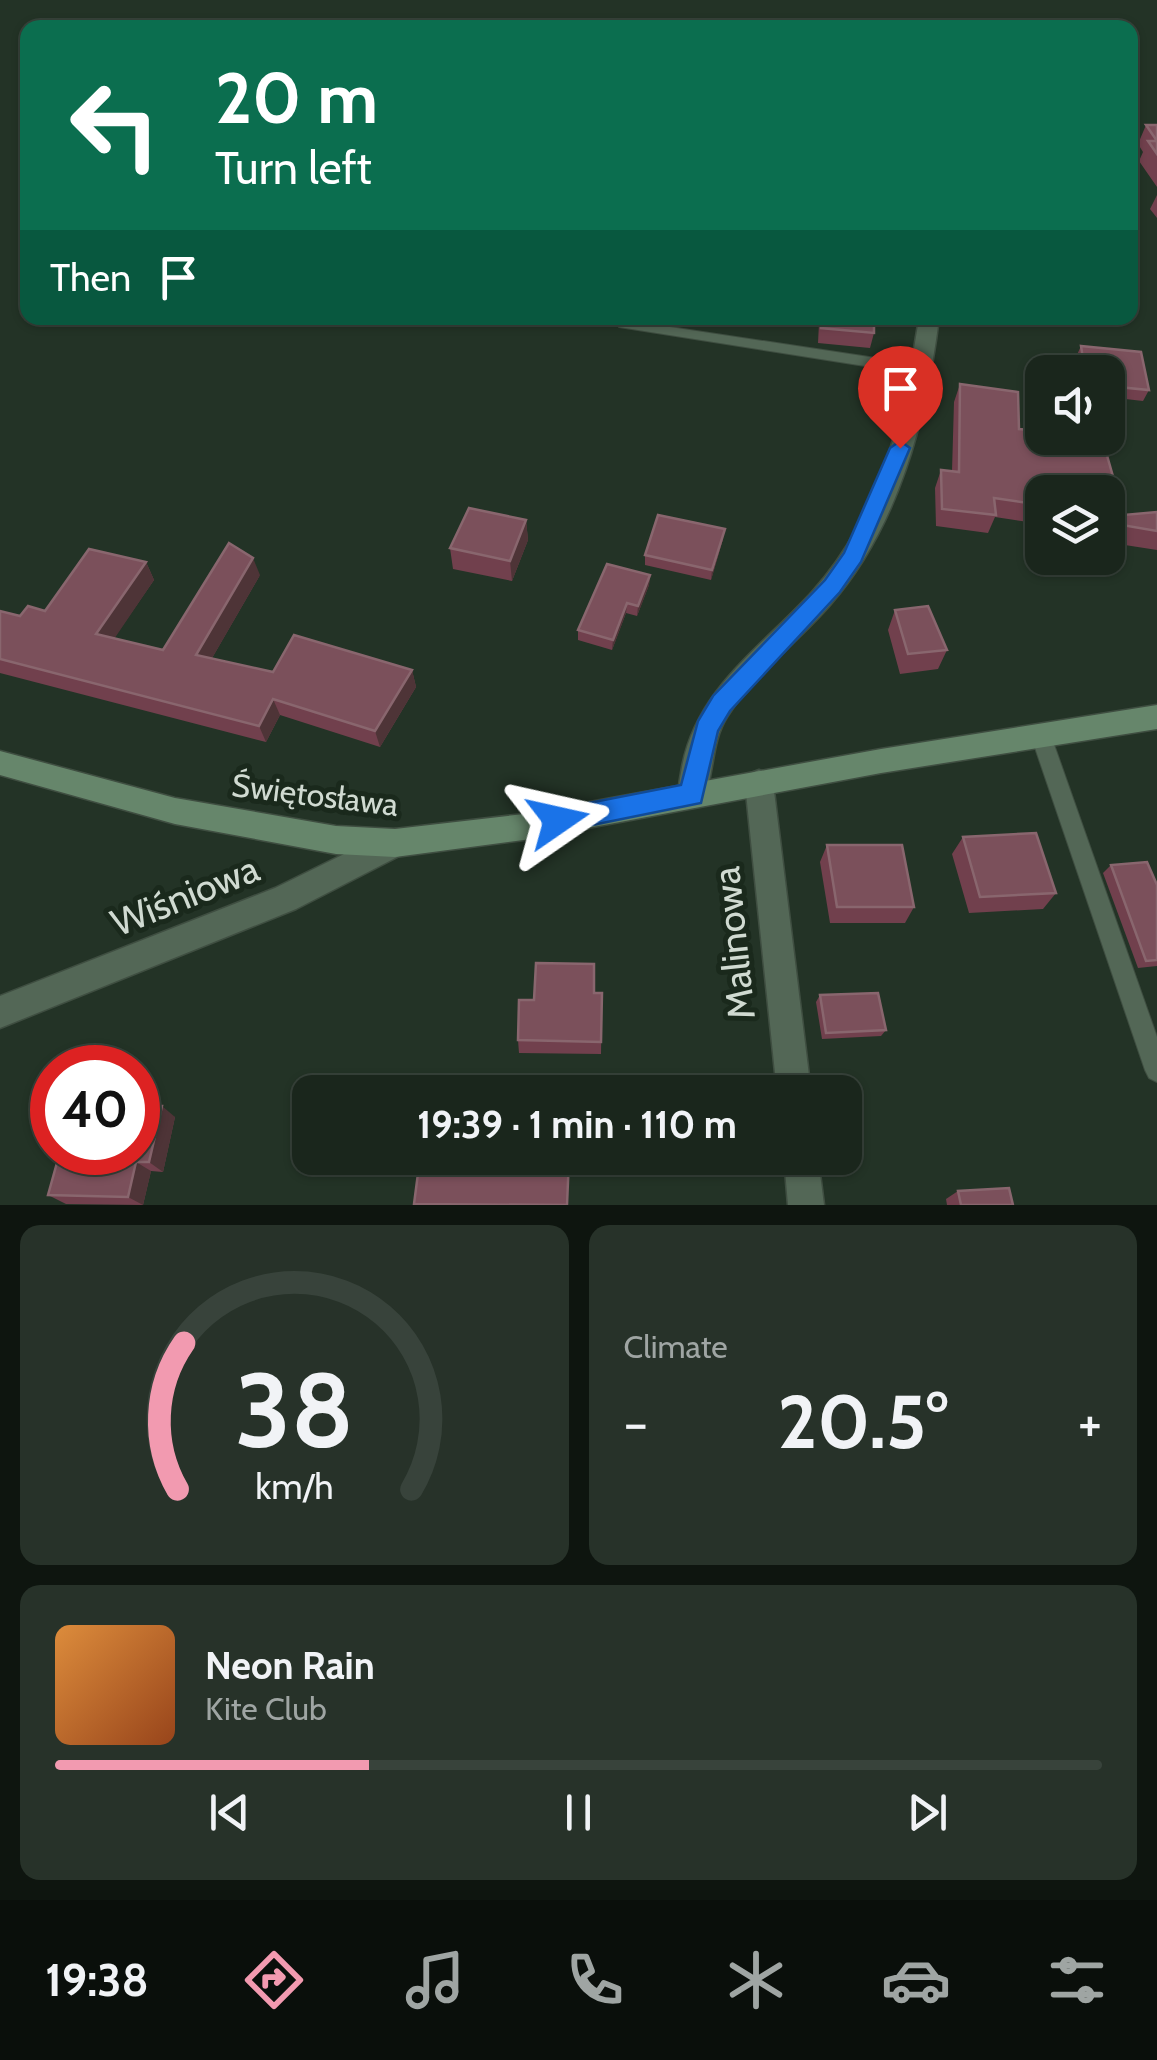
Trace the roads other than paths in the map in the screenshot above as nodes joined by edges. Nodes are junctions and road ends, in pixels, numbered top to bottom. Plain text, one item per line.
1 (630, 325) edge
2 (928, 325) edge
3 (922, 370) junction
4 (1157, 717) edge
5 (1041, 736) junction
6 (0, 763) edge
7 (759, 783) junction
8 (692, 795) junction
9 (395, 844) junction
10 (0, 1012) edge
11 (1157, 1070) edge
12 (792, 1075) edge
13 (803, 1175) edge
14 (806, 1205) edge

1 - 3 lane
2 - 3 street
3 - 8 street
4 - 5 street, Świętosława
5 - 7 street, Świętosława
5 - 11 lane
6 - 9 street, Świętosława
7 - 8 street, Świętosława
7 - 12 street, Malinowa
8 - 9 street, Świętosława
9 - 10 street, Wiśniowa
13 - 14 street

